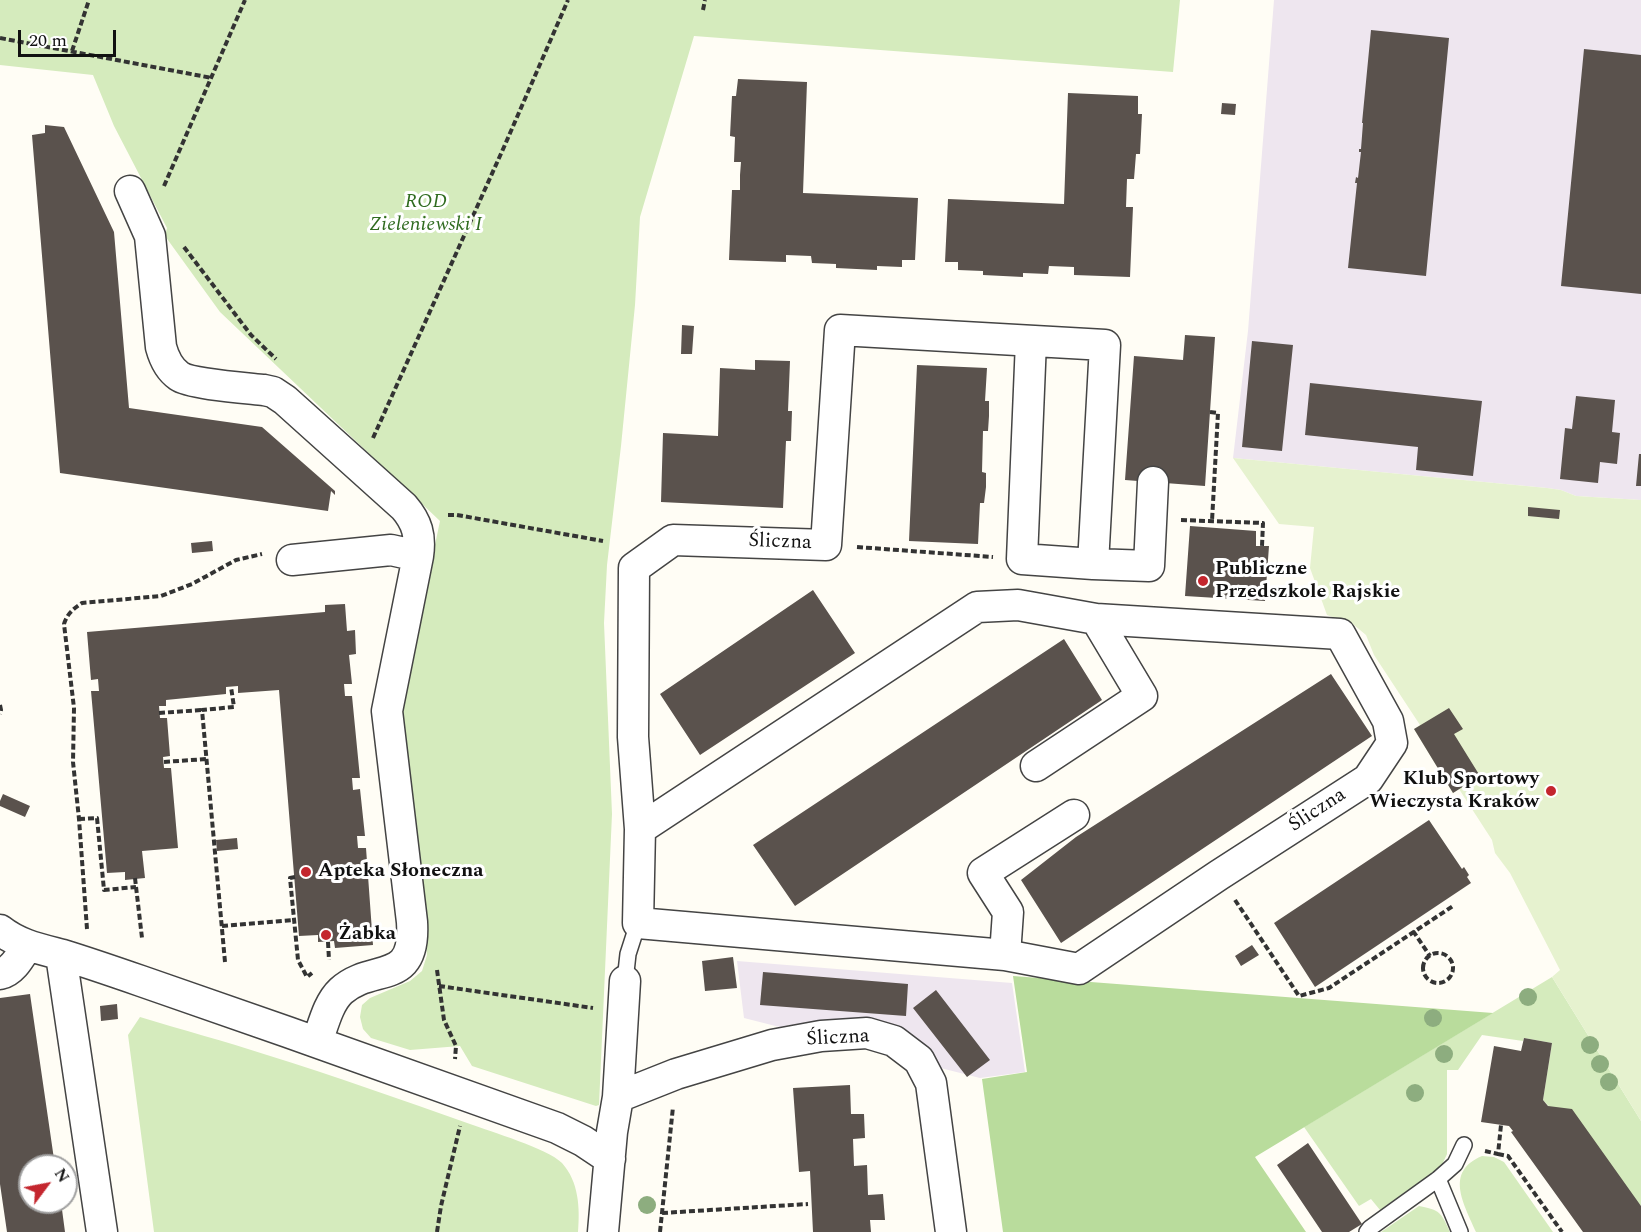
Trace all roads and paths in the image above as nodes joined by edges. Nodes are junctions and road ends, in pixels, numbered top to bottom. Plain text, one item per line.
1 (89, 0) edge
2 (245, 0) edge
3 (568, 0) edge
4 (705, 0) edge
5 (703, 10) dead end
6 (0, 38) edge
7 (72, 51) junction
8 (212, 78) junction
9 (129, 191) dead end
10 (160, 194) dead end
11 (181, 243) dead end
12 (1031, 340) junction
13 (284, 367) dead end
14 (1210, 412) dead end
15 (369, 447) dead end
16 (1153, 482) dead end
17 (445, 526) dead end
18 (603, 541) dead end
19 (826, 545) junction
20 (1263, 546) dead end
21 (418, 555) junction
22 (278, 557) joint
23 (1022, 559) junction
24 (1093, 564) junction
25 (1096, 619) junction
26 (231, 687) dead end
27 (0, 705) edge
28 (202, 710) junction
29 (159, 713) dead end
30 (0, 714) edge
31 (206, 759) junction
32 (164, 762) dead end
33 (1036, 766) dead end
34 (1074, 815) dead end
35 (79, 819) junction
36 (640, 829) junction
37 (1218, 875) junction
38 (295, 877) dead end
39 (135, 879) dead end
40 (136, 887) junction
41 (1453, 906) dead end
42 (294, 920) junction
43 (638, 923) junction
44 (222, 926) junction
45 (0, 930) edge
46 (87, 930) dead end
47 (1413, 931) junction
48 (142, 938) dead end
49 (328, 942) dead end
50 (27, 946) junction
51 (61, 955) junction
52 (1005, 955) junction
53 (1430, 956) junction
54 (225, 963) dead end
55 (436, 964) dead end
56 (322, 966) dead end
57 (314, 972) dead end
58 (0, 974) edge
59 (625, 981) joint
60 (439, 986) junction
61 (603, 1010) dead end
62 (317, 1042) junction
63 (456, 1046) dead end
64 (676, 1074) junction
65 (618, 1097) junction
66 (461, 1121) dead end
67 (1501, 1125) dead end
68 (1464, 1145) dead end
69 (610, 1159) junction
70 (1438, 1179) junction
71 (808, 1204) dead end
72 (662, 1213) junction
73 (102, 1232) edge
74 (437, 1232) edge
75 (603, 1232) edge
76 (660, 1232) edge
77 (951, 1232) edge
78 (1367, 1232) edge
79 (1460, 1232) edge
80 (1562, 1232) edge

1 - 7 path
2 - 8 path
3 - 15 path
4 - 5 path
6 - 7 path
7 - 8 path
8 - 10 path
9 - 21 street
11 - 13 path
12 - 19 street, Śliczna
12 - 23 street
12 - 24 street, Śliczna
14 - 20 path
16 - 24 street
17 - 18 path
19 - 23 path
19 - 36 street, Śliczna
21 - 22 street
21 - 62 street
22 - 35 path
23 - 24 street
25 - 33 street
25 - 36 street, Śliczna
25 - 37 street, Śliczna
26 - 28 path
27 - 30 path
28 - 29 path
28 - 31 path
31 - 32 path
31 - 44 path
34 - 52 street
35 - 40 path
35 - 46 path
36 - 43 street, Śliczna
37 - 47 path
37 - 52 street, Śliczna
38 - 42 path
39 - 40 path
40 - 48 path
41 - 47 path
42 - 44 path
42 - 57 path
43 - 52 street, Śliczna
43 - 59 lane, Śliczna
44 - 54 path
45 - 50 street
47 - 53 path
49 - 56 path
50 - 51 street
50 - 58 street
51 - 62 street
51 - 73 street
53 - 53 path
55 - 60 path
59 - 65 street, Śliczna
60 - 61 path
60 - 63 path
62 - 69 street
64 - 65 street, Śliczna
64 - 72 path
64 - 77 street, Śliczna
65 - 69 street, Śliczna
66 - 74 path
67 - 80 path
68 - 70 lane
69 - 75 street, Śliczna
70 - 78 lane
70 - 79 lane
71 - 72 path
72 - 76 path

